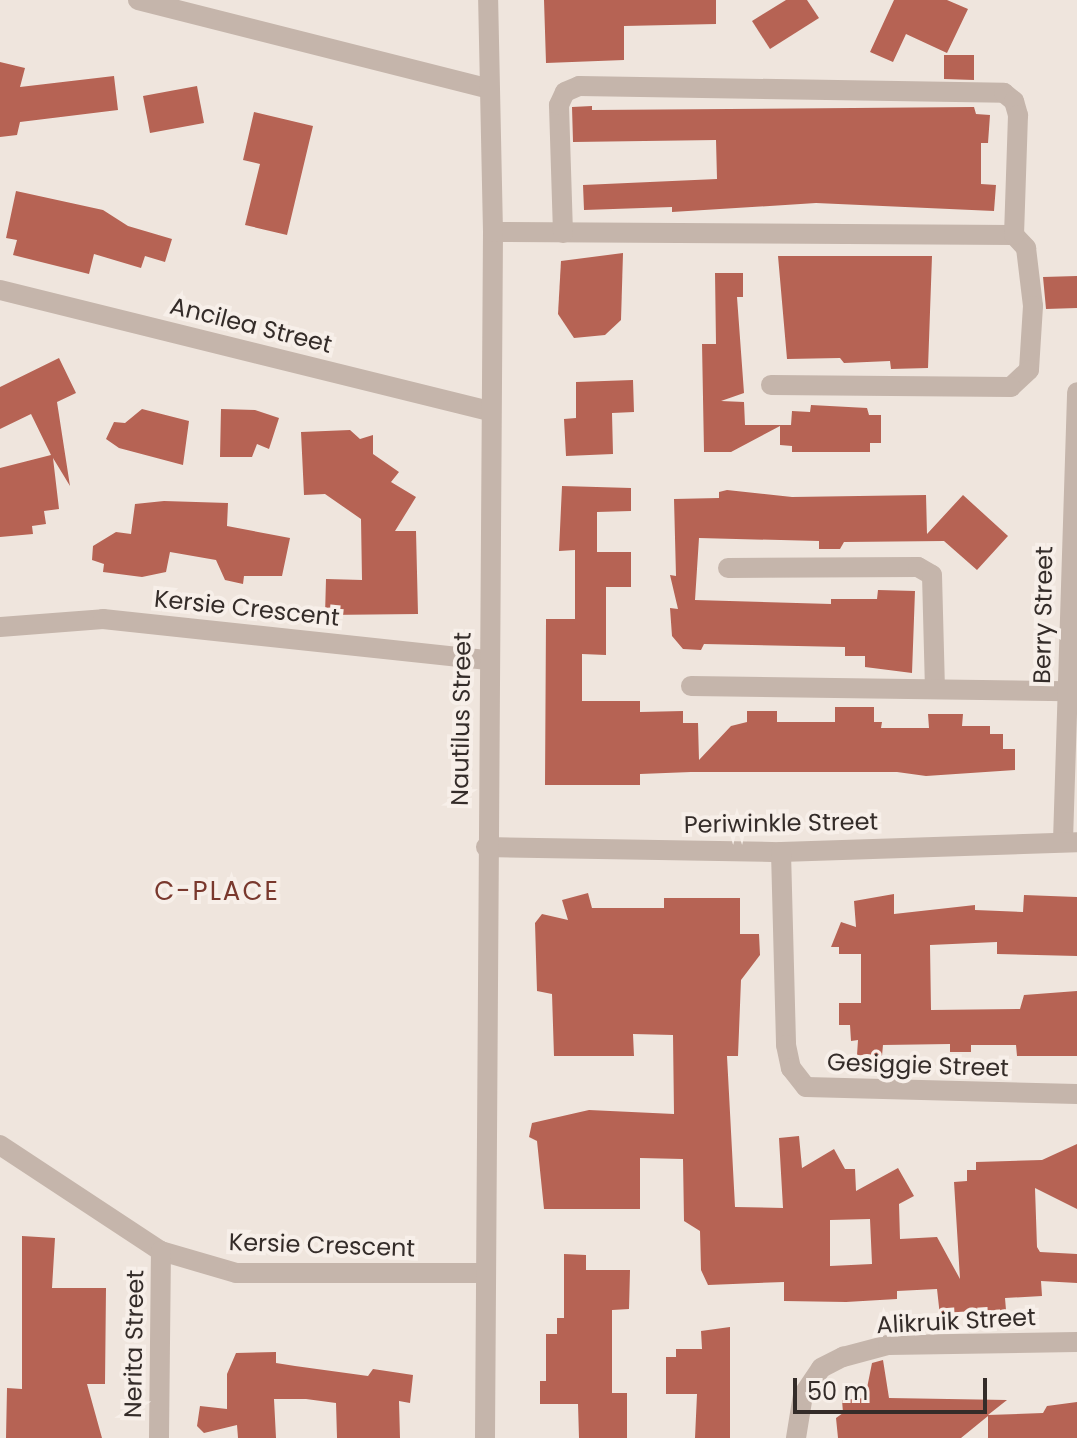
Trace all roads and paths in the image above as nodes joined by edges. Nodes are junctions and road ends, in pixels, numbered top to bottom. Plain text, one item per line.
1 (138, 0) edge
2 (488, 0) edge
3 (489, 89) junction
4 (493, 232) junction
5 (563, 233) junction
6 (1014, 235) junction
7 (3, 292) edge
8 (771, 385) dead end
9 (1077, 392) edge
10 (489, 411) junction
11 (728, 568) dead end
12 (1073, 601) edge
13 (0, 627) edge
14 (488, 660) junction
15 (691, 686) dead end
16 (935, 687) junction
17 (1067, 691) junction
18 (1070, 842) edge
19 (486, 847) junction
20 (781, 852) junction
21 (1077, 1094) edge
22 (0, 1145) edge
23 (161, 1251) junction
24 (485, 1273) junction
25 (1077, 1342) edge
26 (159, 1438) edge
27 (485, 1438) edge
28 (796, 1438) edge

1 - 3 street
2 - 3 street, Nautilus Street
3 - 4 street, Nautilus Street
4 - 5 street
4 - 10 street, Nautilus Street
5 - 6 street
5 - 6 street
6 - 8 street
7 - 10 street, Ancilea Street
9 - 12 street, Berry Street
10 - 14 street, Nautilus Street
11 - 16 street
12 - 17 street, Berry Street
13 - 14 street, Kersie Crescent
14 - 19 street, Nautilus Street
15 - 16 street
16 - 17 street
17 - 18 street, Berry Street
18 - 20 street, Periwinkle Street
19 - 20 street, Periwinkle Street
19 - 24 street, Nautilus Street
20 - 21 street, Gesiggie Street
22 - 23 street, Kersie Crescent
23 - 24 street, Kersie Crescent
23 - 26 street, Nerita Street
24 - 27 street, Nautilus Street
25 - 28 street, Alikruik Street

